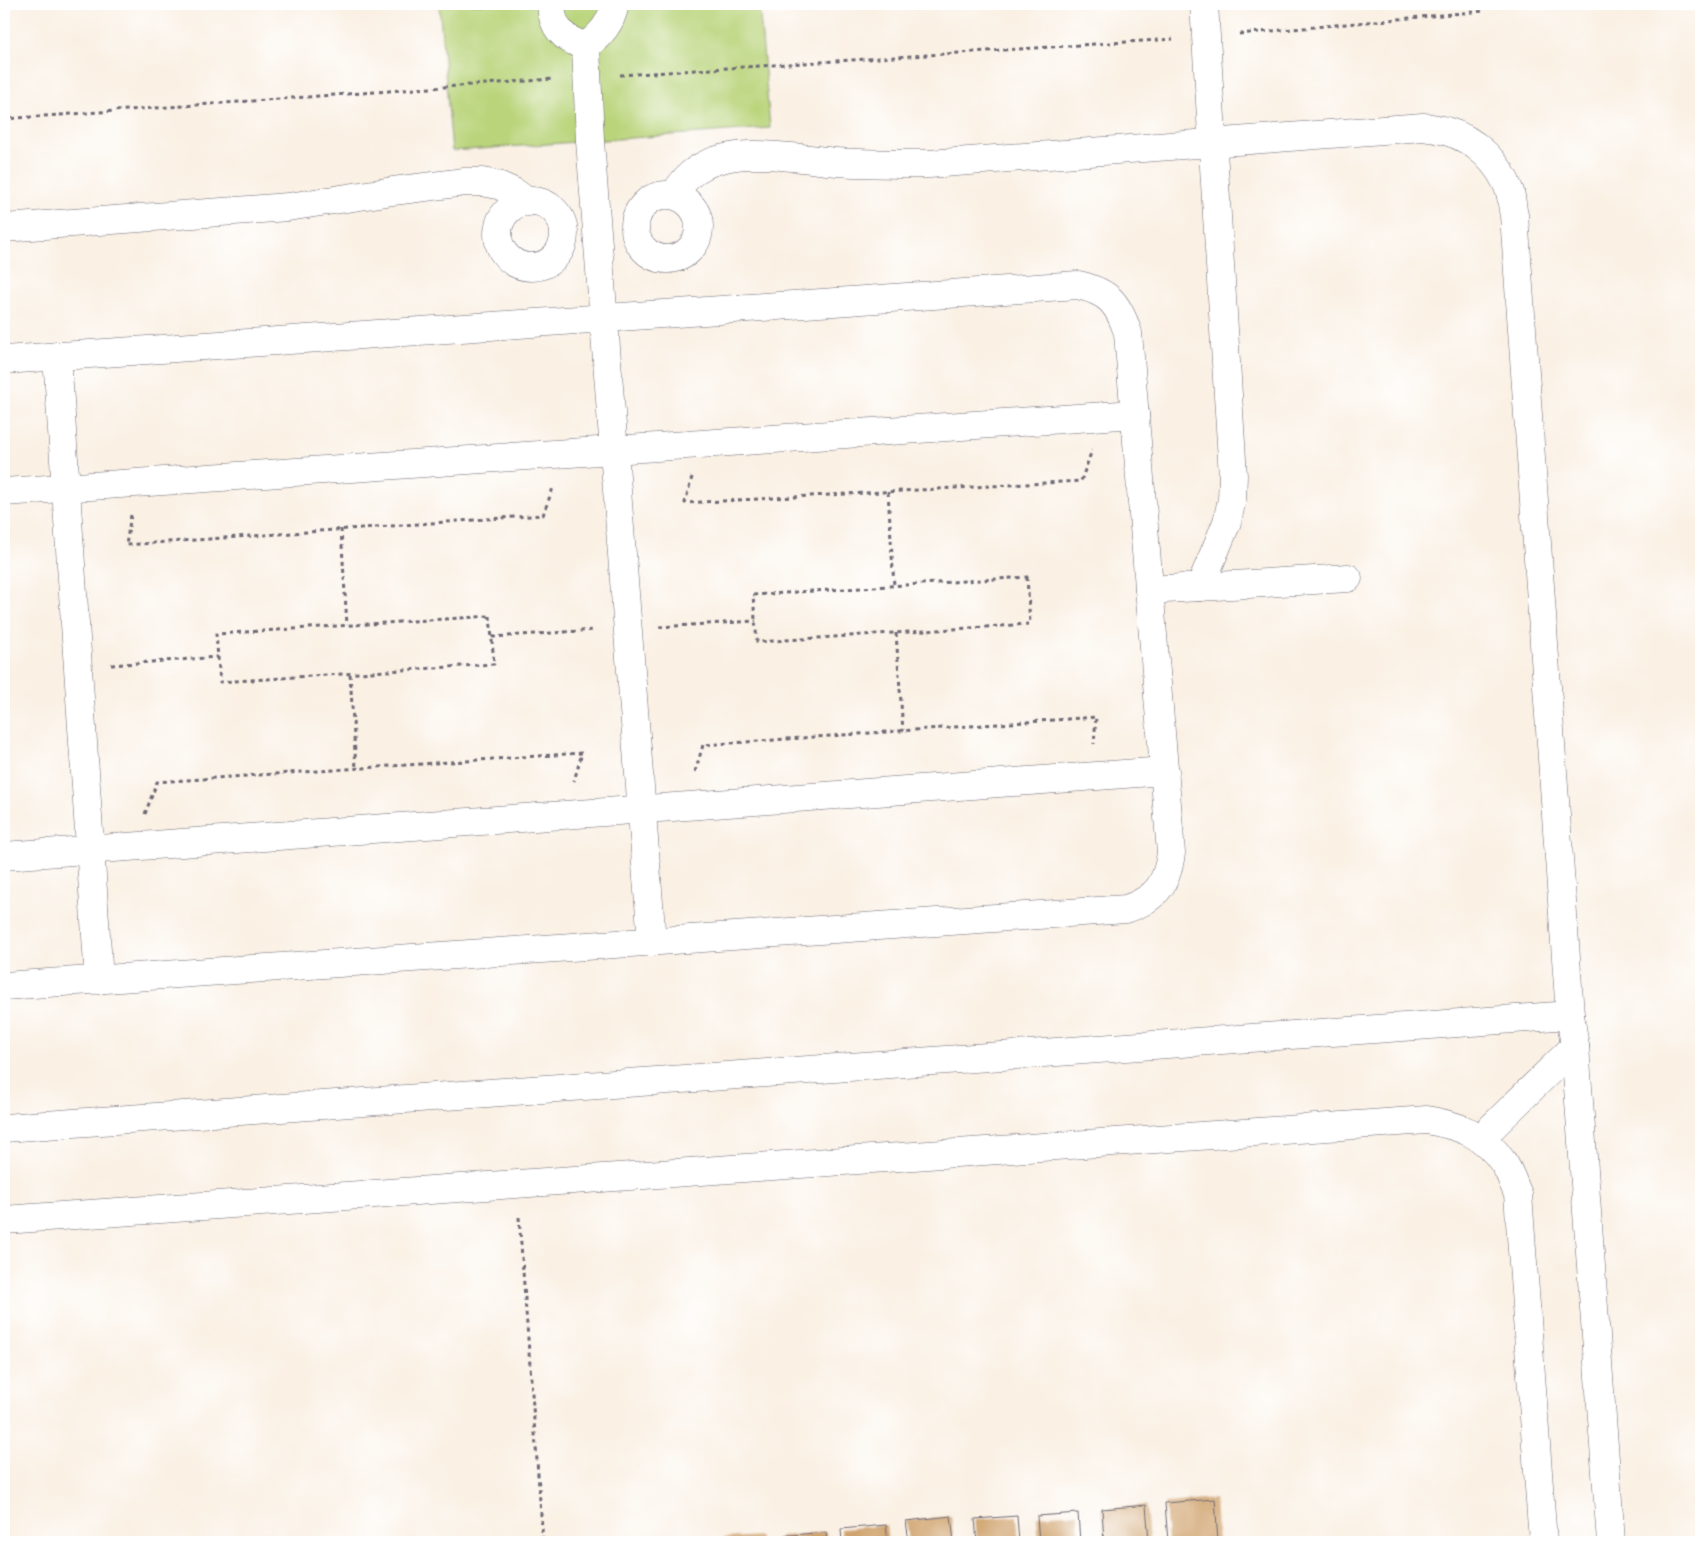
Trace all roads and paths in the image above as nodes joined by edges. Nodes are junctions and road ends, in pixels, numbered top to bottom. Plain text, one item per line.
1 (551, 4) edge
2 (615, 4) edge
3 (1204, 4) edge
4 (1483, 4) edge
5 (1207, 37) junction
6 (586, 46) junction
7 (587, 77) junction
8 (4, 119) edge
9 (1214, 143) junction
10 (674, 195) junction
11 (528, 202) junction
12 (4, 228) edge
13 (635, 231) junction
14 (564, 232) junction
15 (598, 232) junction
16 (605, 317) junction
17 (57, 356) junction
18 (4, 360) edge
19 (1135, 414) junction
20 (1103, 416) junction
21 (700, 444) junction
22 (615, 450) junction
23 (567, 453) junction
24 (136, 483) junction
25 (66, 487) junction
26 (4, 492) edge
27 (888, 492) junction
28 (341, 529) junction
29 (1348, 578) dead end
30 (894, 586) junction
31 (1200, 587) junction
32 (1149, 590) junction
33 (347, 626) junction
34 (896, 633) junction
35 (218, 657) junction
36 (78, 668) junction
37 (350, 674) junction
38 (903, 731) junction
39 (356, 768) junction
40 (1164, 771) junction
41 (1092, 777) junction
42 (684, 806) junction
43 (642, 810) junction
44 (565, 815) junction
45 (133, 847) junction
46 (90, 850) junction
47 (4, 856) edge
48 (652, 942) junction
49 (99, 980) junction
50 (4, 986) edge
51 (1570, 1015) junction
52 (1575, 1046) junction
53 (4, 1128) edge
54 (1481, 1138) junction
55 (517, 1184) junction
56 (4, 1220) edge
57 (543, 1542) edge
58 (1543, 1542) edge
59 (1611, 1542) edge

1 - 6 lane
2 - 6 lane
3 - 5 lane
4 - 5 path
5 - 7 path
5 - 9 lane
6 - 7 lane
7 - 8 path
7 - 15 lane
9 - 10 lane
9 - 31 lane
9 - 51 lane
10 - 13 lane
10 - 13 lane
11 - 12 lane
11 - 14 lane
11 - 14 lane
13 - 15 lane
14 - 15 lane
15 - 16 lane
16 - 17 lane
16 - 19 lane
16 - 22 lane
17 - 18 lane
17 - 25 lane
19 - 20 lane
19 - 32 lane
20 - 21 lane
20 - 27 path
21 - 22 lane
21 - 27 path
22 - 23 lane
22 - 43 lane
23 - 24 lane
23 - 28 path
24 - 25 lane
24 - 28 path
25 - 26 lane
25 - 36 lane
27 - 30 path
28 - 33 path
29 - 31 lane
30 - 34 path
30 - 34 path
31 - 32 lane
32 - 40 lane
33 - 35 path
33 - 37 path
34 - 38 path
35 - 36 path
35 - 37 path
36 - 46 lane
37 - 39 path
38 - 41 path
38 - 42 path
39 - 44 path
39 - 45 path
40 - 41 lane
40 - 48 lane
41 - 42 lane
42 - 43 lane
43 - 44 lane
43 - 48 lane
44 - 45 lane
45 - 46 lane
46 - 47 lane
46 - 49 lane
48 - 49 lane
49 - 50 lane
51 - 52 lane
51 - 53 lane
52 - 54 lane
52 - 59 lane
54 - 55 lane
54 - 58 lane
55 - 56 lane
55 - 57 path

